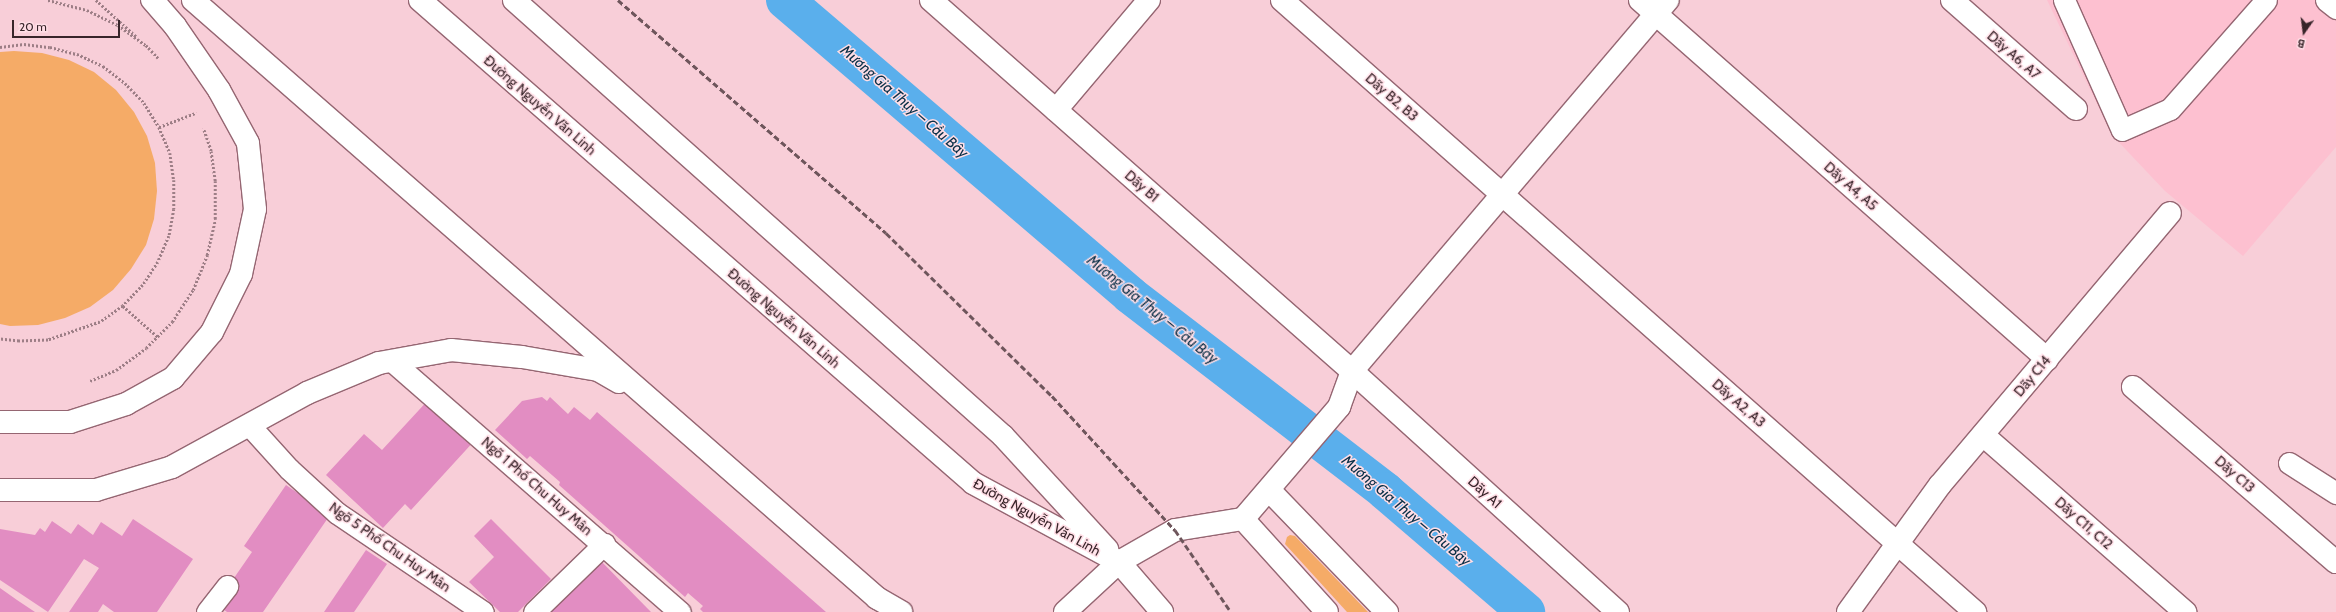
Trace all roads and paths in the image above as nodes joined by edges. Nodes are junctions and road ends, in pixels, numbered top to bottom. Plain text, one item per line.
1 (48, 0) edge
2 (96, 0) edge
3 (152, 0) edge
4 (193, 0) edge
5 (420, 0) edge
6 (514, 0) edge
7 (931, 0) edge
8 (1149, 0) edge
9 (1282, 0) edge
10 (1952, 0) edge
11 (2064, 0) edge
12 (2266, 0) edge
13 (2326, 0) edge
14 (1655, 5) edge
15 (2336, 8) edge
16 (146, 45) junction
17 (0, 47) edge
18 (160, 60) dead end
19 (193, 106) dead end
20 (2076, 109) dead end
21 (1056, 110) junction
22 (196, 113) junction
23 (199, 117) dead end
24 (201, 122) dead end
25 (159, 127) junction
26 (1502, 194) junction
27 (2170, 213) dead end
28 (124, 306) junction
29 (158, 337) junction
30 (0, 339) edge
31 (2047, 359) junction
32 (392, 361) junction
33 (1352, 371) junction
34 (88, 382) dead end
35 (2133, 387) dead end
36 (646, 397) junction
37 (0, 422) edge
38 (250, 426) junction
39 (1982, 435) junction
40 (2289, 463) dead end
41 (1276, 482) junction
42 (0, 490) edge
43 (2336, 493) edge
44 (1243, 519) junction
45 (604, 544) junction
46 (1898, 544) junction
47 (1119, 562) junction
48 (2336, 562) edge
49 (227, 586) dead end
50 (208, 612) edge
51 (483, 612) edge
52 (534, 612) edge
53 (680, 612) edge
54 (901, 612) edge
55 (1065, 612) edge
56 (1162, 612) edge
57 (1327, 612) edge
58 (1387, 612) edge
59 (1618, 612) edge
60 (1848, 612) edge
61 (1975, 612) edge
62 (2185, 612) edge

1 - 16 path
2 - 16 path
3 - 37 main road
4 - 36 main road
5 - 47 main road, Đường Nguyễn Văn Linh
6 - 47 main road
7 - 21 main road, Dãy B1
8 - 21 main road
9 - 26 main road, Dãy B2, B3
10 - 20 main road, Dãy A6, A7
11 - 12 lane
13 - 15 lane
14 - 26 main road
14 - 31 main road, Dãy A4, A5
16 - 18 path
17 - 25 path
19 - 22 path
21 - 33 main road, Dãy B1
22 - 23 path
22 - 25 path
24 - 29 path
25 - 28 path
26 - 33 main road
26 - 46 main road, Dãy A2, A3
27 - 31 main road, Dãy C14
28 - 29 path
28 - 30 path
29 - 34 path
31 - 39 main road, Dãy C14
32 - 36 main road
32 - 38 main road
32 - 45 lane, Ngõ 1 Phố Chu Huy Mân
33 - 41 main road
33 - 59 main road, Dãy A1
35 - 48 main road, Dãy C13
36 - 54 main road
38 - 42 main road
38 - 51 lane, Ngõ 5 Phố Chu Huy Mân
39 - 46 main road, Dãy C14
39 - 62 main road, Dãy C11, C12
40 - 43 lane
41 - 44 main road
41 - 58 main road
44 - 47 main road
44 - 57 main road
45 - 52 lane
45 - 53 lane, Ngõ 1 Phố Chu Huy Mân
46 - 60 main road, Dãy C14
46 - 61 main road, Dãy A2, A3
47 - 55 main road
47 - 56 main road, Đường Nguyễn Văn Linh
49 - 50 lane

